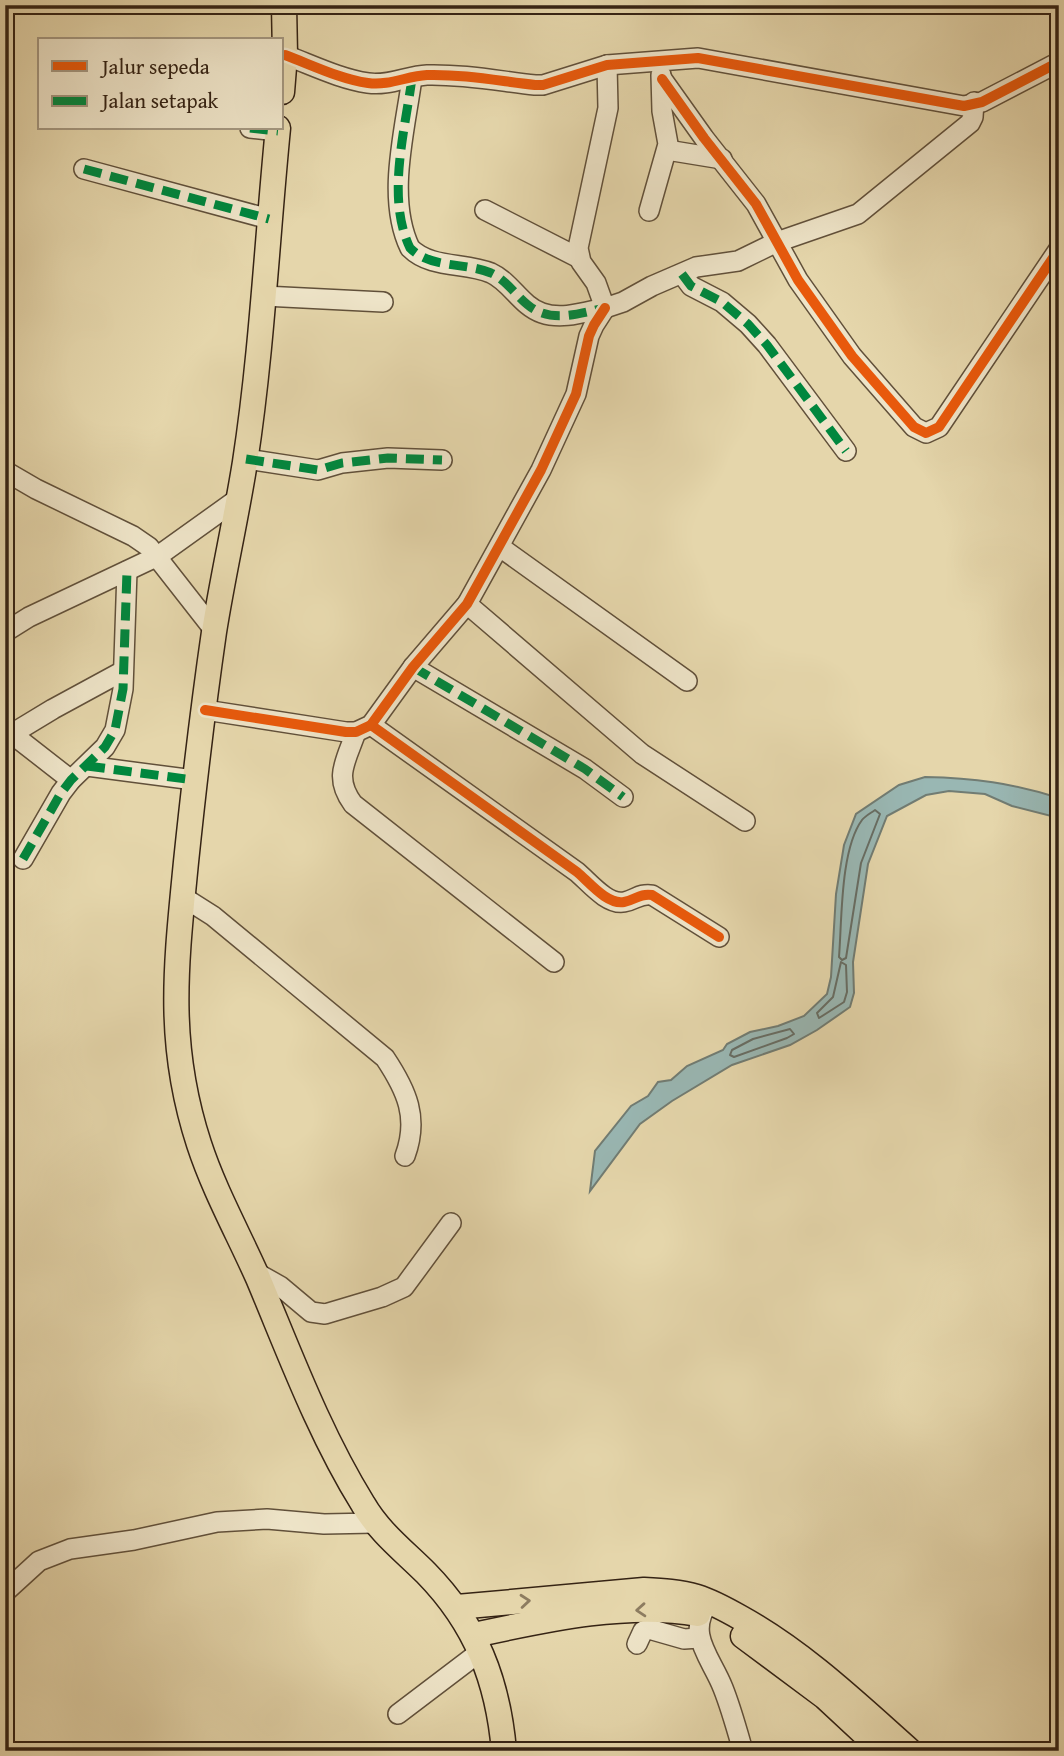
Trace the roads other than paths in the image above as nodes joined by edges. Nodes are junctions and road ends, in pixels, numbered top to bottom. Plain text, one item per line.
1 (284, 5) edge
2 (285, 55) junction
3 (1059, 62) edge
4 (607, 65) junction
5 (284, 67) edge
6 (660, 69) junction
7 (412, 78) junction
8 (974, 102) junction
9 (278, 130) edge
10 (667, 150) junction
11 (722, 159) junction
12 (84, 169) dead end
13 (485, 210) dead end
14 (649, 211) dead end
15 (269, 219) junction
16 (777, 242) junction
17 (1059, 250) edge
18 (579, 258) junction
19 (682, 274) junction
20 (264, 296) junction
21 (383, 302) dead end
22 (606, 308) junction
23 (846, 451) dead end
24 (246, 459) junction
25 (442, 460) dead end
26 (5, 471) edge
27 (239, 498) junction
28 (500, 547) junction
29 (158, 556) junction
30 (127, 571) junction
31 (467, 604) junction
32 (214, 630) junction
33 (5, 632) edge
34 (413, 667) junction
35 (123, 671) junction
36 (687, 681) dead end
37 (205, 710) junction
38 (363, 728) junction
39 (8, 736) edge
40 (87, 766) junction
41 (71, 780) junction
42 (194, 780) junction
43 (623, 797) dead end
44 (745, 821) dead end
45 (23, 859) dead end
46 (183, 897) junction
47 (719, 937) dead end
48 (554, 962) dead end
49 (405, 1156) dead end
50 (452, 1223) dead end
51 (255, 1272) junction
52 (375, 1523) junction
53 (13, 1576) edge
54 (5, 1592) edge
55 (457, 1607) junction
56 (703, 1618) junction
57 (477, 1643) junction
58 (637, 1644) dead end
59 (398, 1714) dead end
60 (504, 1751) edge
61 (743, 1751) edge
62 (883, 1751) edge
63 (910, 1751) edge

1 - 2 main road
2 - 5 main road
2 - 7 street
3 - 8 street
4 - 6 street
4 - 7 street
4 - 18 street
6 - 8 street
6 - 10 street
6 - 11 street
7 - 22 street
8 - 16 street
9 - 15 main road
10 - 11 street
10 - 14 street
11 - 16 street
12 - 15 street
13 - 18 street
15 - 20 main road
16 - 17 street
16 - 19 street
18 - 22 street
19 - 22 street
19 - 23 street
20 - 21 street
20 - 24 main road
22 - 28 street
24 - 25 street
24 - 27 main road
26 - 29 street
27 - 29 street
27 - 32 main road
28 - 31 street
28 - 36 street
29 - 30 street
29 - 32 street
30 - 33 street
30 - 35 street
31 - 34 street
31 - 44 street
32 - 37 main road
34 - 38 street
34 - 43 street
35 - 39 street
35 - 40 street
37 - 38 street
37 - 42 main road
38 - 47 street
38 - 48 street
39 - 41 street
40 - 41 street
40 - 42 street
41 - 45 street
42 - 46 main road
46 - 49 street
46 - 51 main road
50 - 51 street
51 - 52 main road
52 - 53 street
52 - 55 main road
53 - 54 street
55 -> 56 main road
55 - 57 main road
56 -> 57 main road
56 - 58 street
56 - 61 street
56 - 62 main road
56 - 63 main road
57 - 59 street
57 - 60 main road

